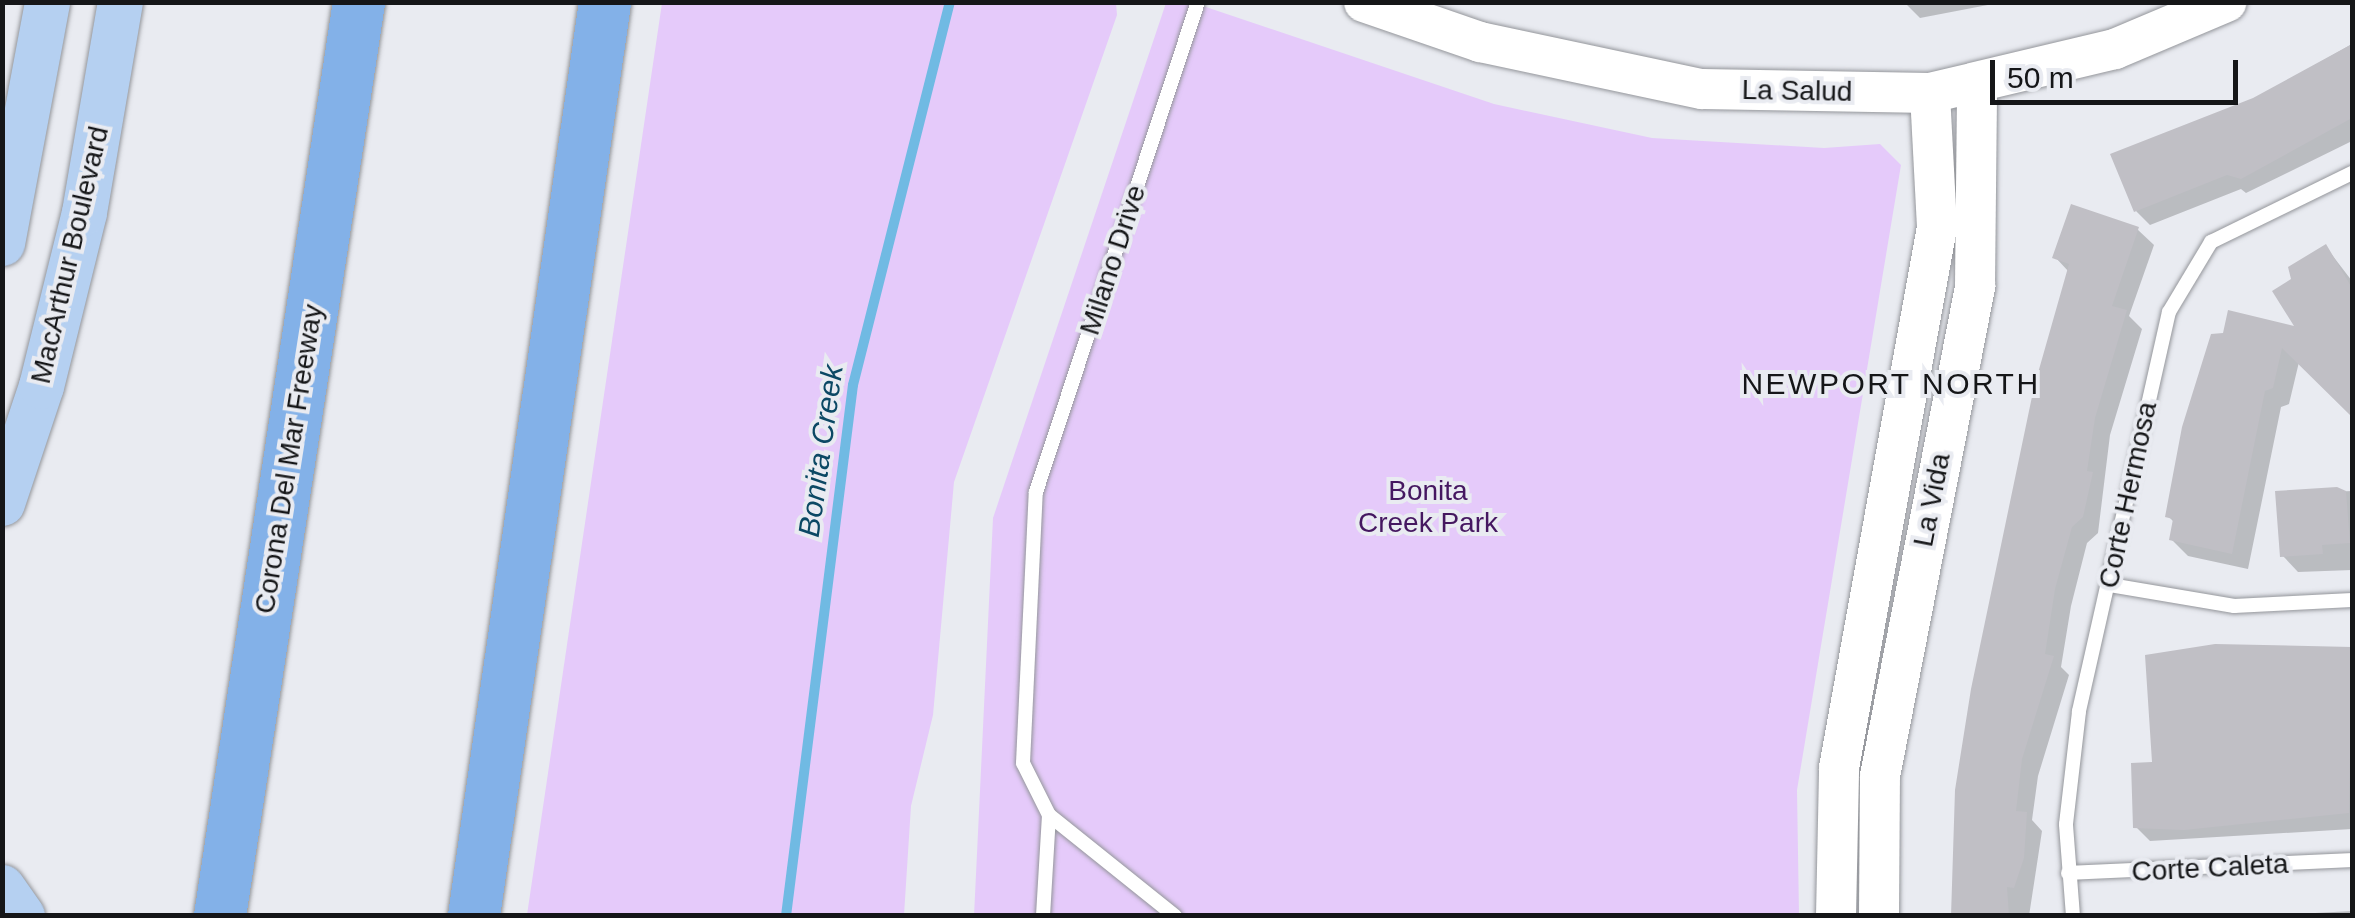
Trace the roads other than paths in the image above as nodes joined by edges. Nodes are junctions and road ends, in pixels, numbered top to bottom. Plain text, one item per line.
1 (46, 2) edge
2 (120, 2) edge
3 (359, 2) edge
4 (605, 2) edge
5 (1198, 2) edge
6 (1364, 2) edge
7 (2215, 5) edge
8 (1978, 84) junction
9 (1930, 94) junction
10 (2, 106) edge
11 (2352, 173) edge
12 (2, 243) edge
13 (4, 504) edge
14 (2110, 585) junction
15 (2352, 600) edge
16 (1049, 814) junction
17 (2352, 860) edge
18 (2068, 873) junction
19 (2, 887) edge
20 (22, 916) edge
21 (220, 916) edge
22 (474, 916) edge
23 (1043, 916) edge
24 (1175, 916) edge
25 (1836, 916) edge
26 (1879, 916) edge
27 (2073, 916) edge

1 - 10 main road
1 - 12 main road
2 - 13 main road, MacArthur Boulevard
3 - 21 highway, Corona Del Mar Freeway
4 - 22 highway
5 - 16 lane, Milano Drive
6 - 9 street, La Salud
7 - 8 street, La Salud
8 - 9 street, La Salud
8 - 26 street, La Vida
9 - 25 street, La Vida
11 - 14 lane, Corte Hermosa
14 - 15 lane
14 - 18 lane, Corte Hermosa
16 - 23 lane
16 - 24 lane
17 - 18 lane, Corte Caleta
18 - 27 lane, Corte Hermosa
19 - 20 main road

